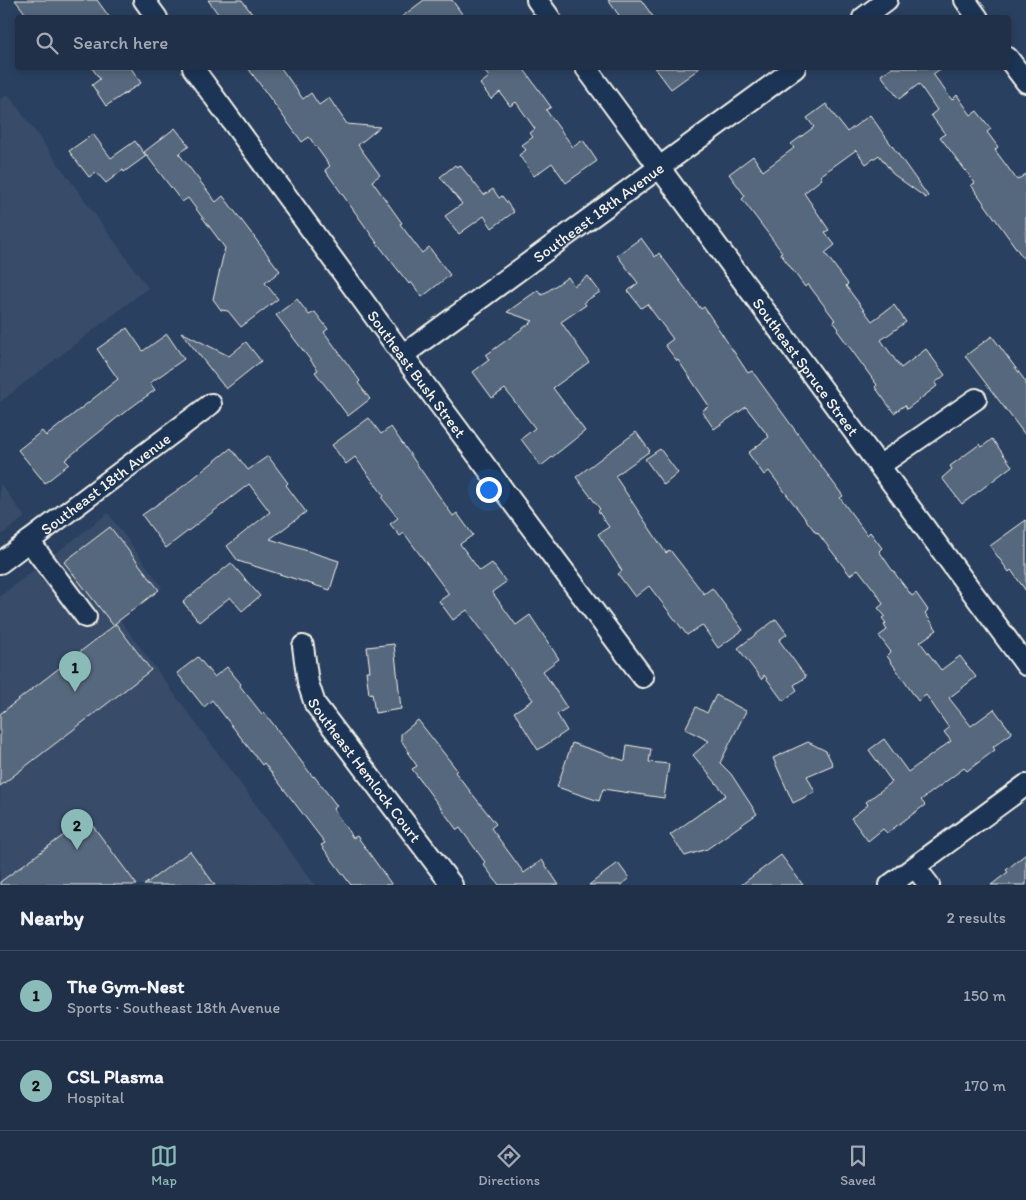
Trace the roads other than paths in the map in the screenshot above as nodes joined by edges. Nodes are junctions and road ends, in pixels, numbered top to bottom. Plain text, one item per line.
1 (144, 0) edge
2 (537, 0) edge
3 (887, 0) edge
4 (965, 0) edge
5 (155, 15) edge
6 (548, 15) edge
7 (867, 15) edge
8 (976, 15) edge
9 (1011, 62) edge
10 (194, 70) edge
11 (587, 70) edge
12 (792, 70) edge
13 (1026, 82) edge
14 (659, 167) junction
15 (403, 355) junction
16 (976, 399) dead end
17 (211, 404) dead end
18 (879, 466) junction
19 (29, 541) junction
20 (0, 563) edge
21 (86, 617) dead end
22 (303, 646) dead end
23 (1026, 665) edge
24 (643, 677) dead end
25 (1026, 785) edge
26 (915, 867) junction
27 (452, 885) edge
28 (890, 885) edge
29 (929, 885) edge

1 - 5 street
2 - 6 street
3 - 7 street
4 - 8 street
9 - 13 street
10 - 15 street, Southeast Bush Street
11 - 14 street, Southeast Spruce Street
12 - 14 street, Southeast 18th Avenue
14 - 15 street, Southeast 18th Avenue
14 - 18 street, Southeast Spruce Street
15 - 24 street, Southeast Bush Street
16 - 18 street
17 - 19 street, Southeast 18th Avenue
18 - 23 street, Southeast Spruce Street
19 - 20 street, Southeast 18th Avenue
19 - 21 street
22 - 27 street, Southeast Hemlock Court
25 - 26 street
26 - 28 street
26 - 29 street

